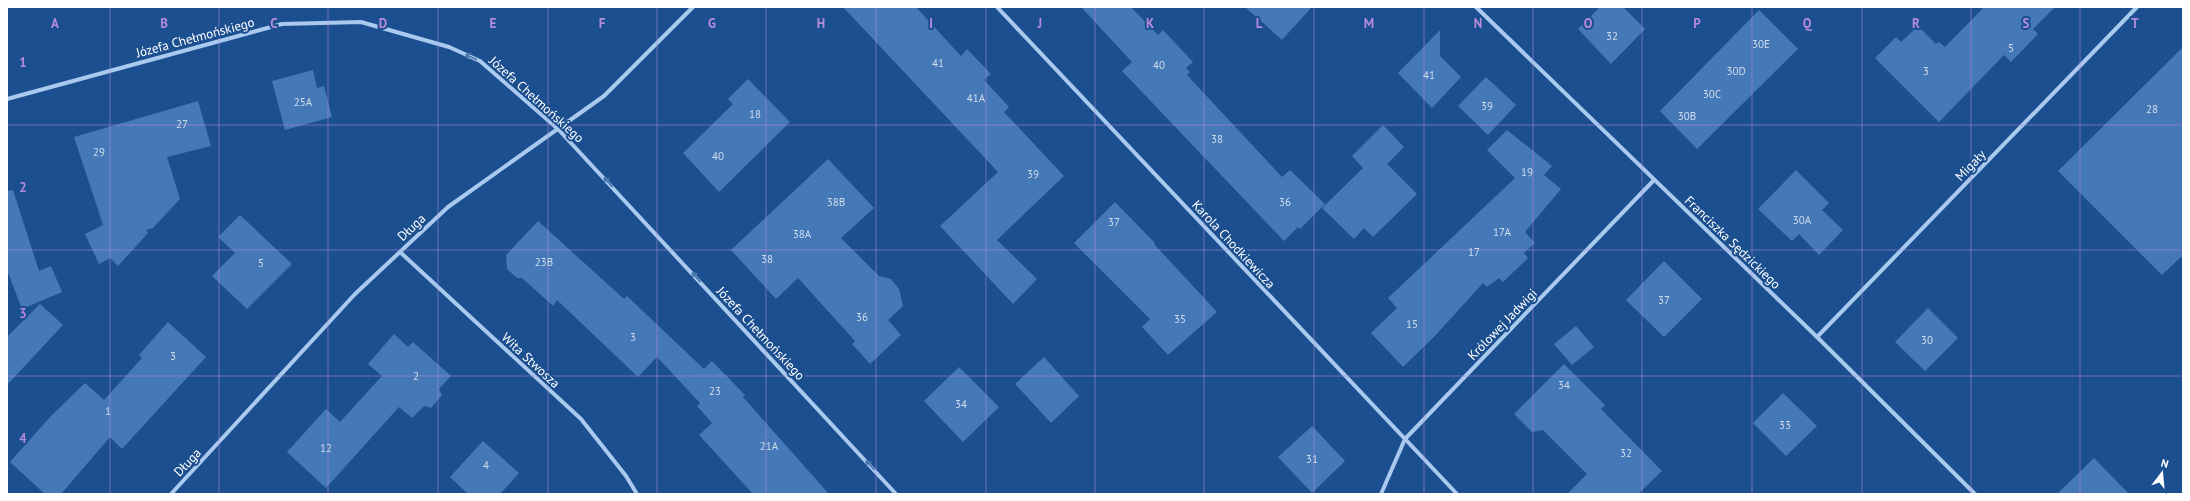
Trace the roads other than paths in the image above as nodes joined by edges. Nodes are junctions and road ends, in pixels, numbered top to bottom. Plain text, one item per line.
1 (693, 7) edge
2 (997, 7) edge
3 (1476, 7) edge
4 (2137, 7) edge
5 (7, 99) edge
6 (558, 129) junction
7 (1654, 180) junction
8 (400, 252) junction
9 (1817, 337) junction
10 (1405, 439) junction
11 (171, 494) edge
12 (637, 494) edge
13 (896, 494) edge
14 (1381, 494) edge
15 (1457, 494) edge
16 (1975, 494) edge

1 - 6 street, Długa
2 - 10 street, Karola Chodkiewicza
3 - 7 street, Franciszka Sędzickiego
4 - 9 street, Migały
6 -> 5 street, Józefa Chełmońskiego
6 - 8 street, Długa
13 -> 6 street, Józefa Chełmońskiego
7 - 9 street, Franciszka Sędzickiego
7 - 10 street, Królowej Jadwigi
8 - 11 street, Długa
8 - 12 street, Wita Stwosza
9 - 16 street, Franciszka Sędzickiego
10 - 14 street, Królowej Jadwigi
10 - 15 street, Karola Chodkiewicza

